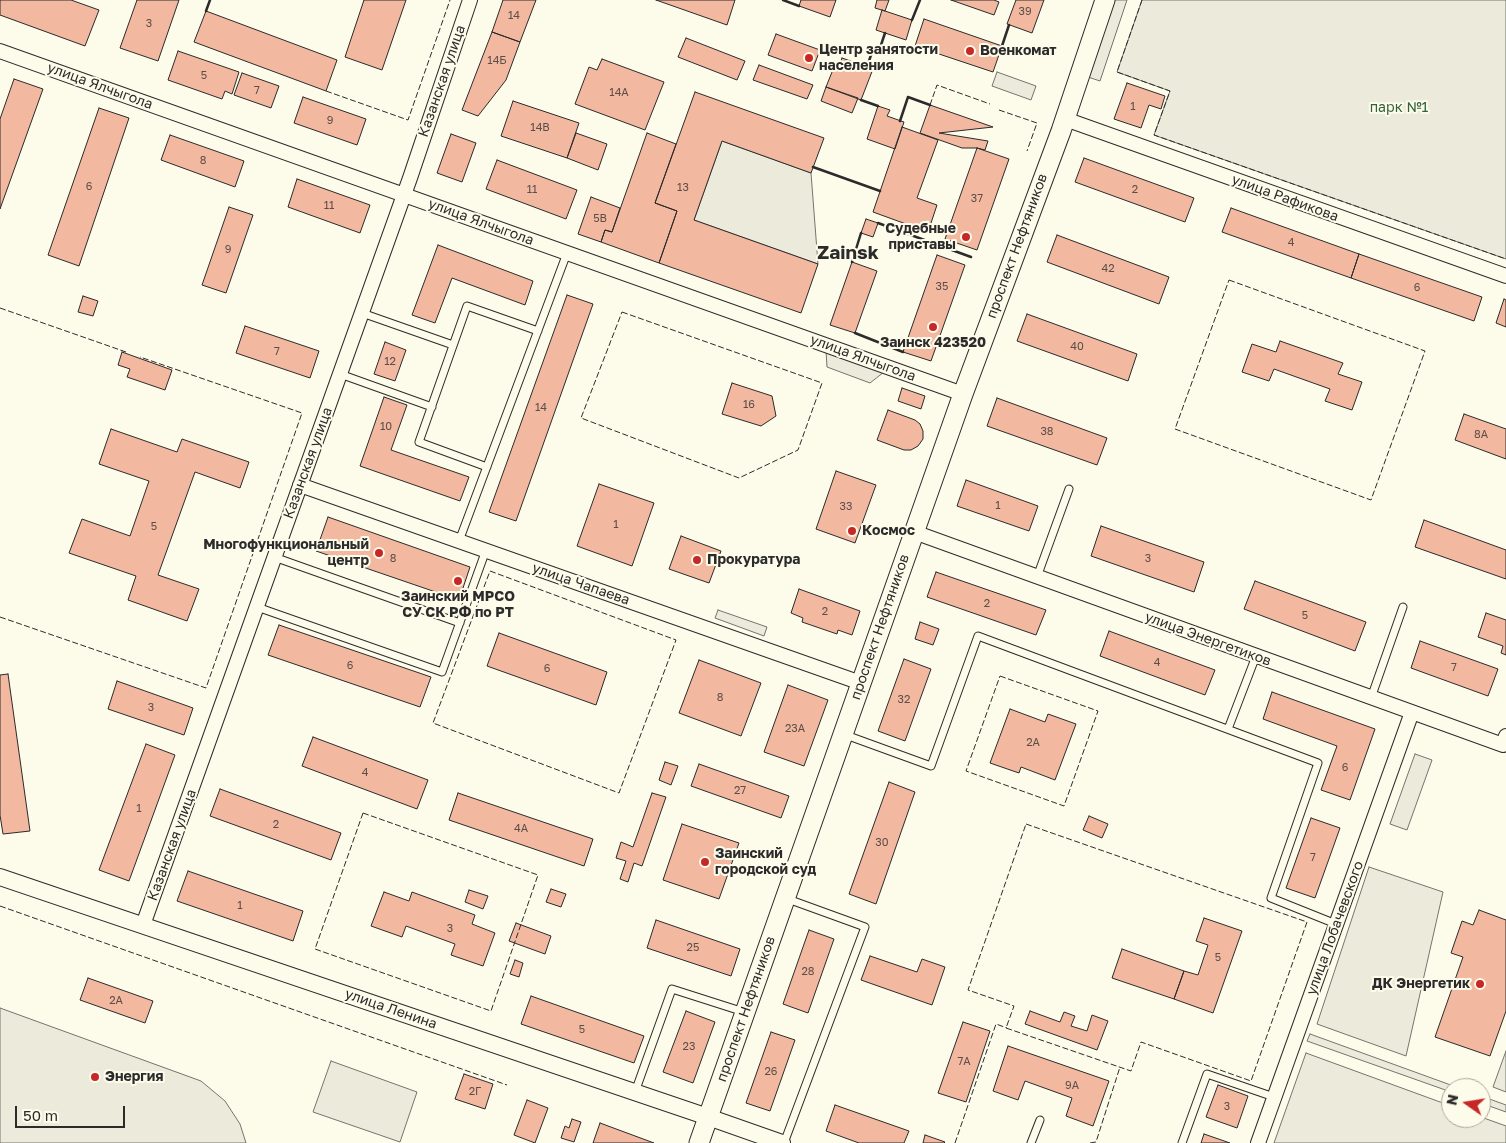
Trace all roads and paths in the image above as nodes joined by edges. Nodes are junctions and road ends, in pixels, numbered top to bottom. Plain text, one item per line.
1 (470, 0) edge
2 (1105, 0) edge
3 (0, 51) edge
4 (1065, 119) junction
5 (404, 194) junction
6 (567, 253) junction
7 (1506, 276) edge
8 (362, 313) junction
9 (538, 331) junction
10 (453, 345) junction
11 (340, 374) junction
12 (963, 394) junction
13 (432, 407) junction
14 (487, 467) junction
15 (300, 485) junction
16 (1069, 488) dead end
17 (914, 532) junction
18 (459, 541) junction
19 (486, 550) junction
20 (274, 557) junction
21 (1037, 577) junction
22 (257, 607) junction
23 (1403, 608) dead end
24 (460, 623) junction
25 (1256, 656) junction
26 (861, 682) junction
27 (1371, 698) junction
28 (1412, 712) junction
29 (1228, 729) junction
30 (843, 734) junction
31 (1504, 740) edge
32 (0, 877) edge
33 (785, 898) junction
34 (1336, 924) junction
35 (143, 925) junction
36 (745, 1012) junction
37 (635, 1092) junction
38 (1274, 1097) junction
39 (708, 1117) junction
40 (1040, 1120) dead end
41 (699, 1143) edge
42 (783, 1143) edge
43 (1032, 1143) edge
44 (1182, 1143) edge
45 (1258, 1143) edge

1 - 5 street, Казанская улица
2 - 4 main road, проспект Нефтяников
3 - 5 street, улица Ялчыгола
4 - 7 street, улица Рафикова
4 - 12 main road, проспект Нефтяников
5 - 6 street, улица Ялчыгола
5 - 8 street, Казанская улица
6 - 9 lane
6 - 12 street, улица Ялчыгола
8 - 10 lane
8 - 11 street, Казанская улица
9 - 10 lane
9 - 14 lane
10 - 13 lane
11 - 13 lane
11 - 15 street, Казанская улица
12 - 17 main road, проспект Нефтяников
13 - 14 lane
14 - 18 lane
15 - 18 street, улица Чапаева
15 - 20 street, Казанская улица
16 - 21 lane
17 - 21 street, улица Энергетиков
17 - 26 main road, проспект Нефтяников
18 - 19 street, улица Чапаева
19 - 24 lane
19 - 26 street, улица Чапаева
20 - 22 street, Казанская улица
20 - 24 lane
21 - 25 street, улица Энергетиков
22 - 24 lane
22 - 35 street, Казанская улица
23 - 27 lane
25 - 27 street, улица Энергетиков
25 - 29 lane
26 - 30 main road, проспект Нефтяников
27 - 28 street, улица Энергетиков
28 - 31 street, улица Энергетиков
28 - 34 street, улица Лобачевского
29 - 30 lane
29 - 34 lane
30 - 33 main road, проспект Нефтяников
32 - 35 street, улица Ленина
33 - 36 main road, проспект Нефтяников
33 - 42 lane
34 - 38 street, улица Лобачевского
35 - 37 street, улица Ленина
36 - 37 lane
36 - 39 main road, проспект Нефтяников
37 - 39 street, улица Ленина
38 - 44 lane
38 - 45 street, улица Лобачевского
39 - 41 main road, проспект Нефтяников
39 - 42 street, улица Ленина
40 - 43 lane

